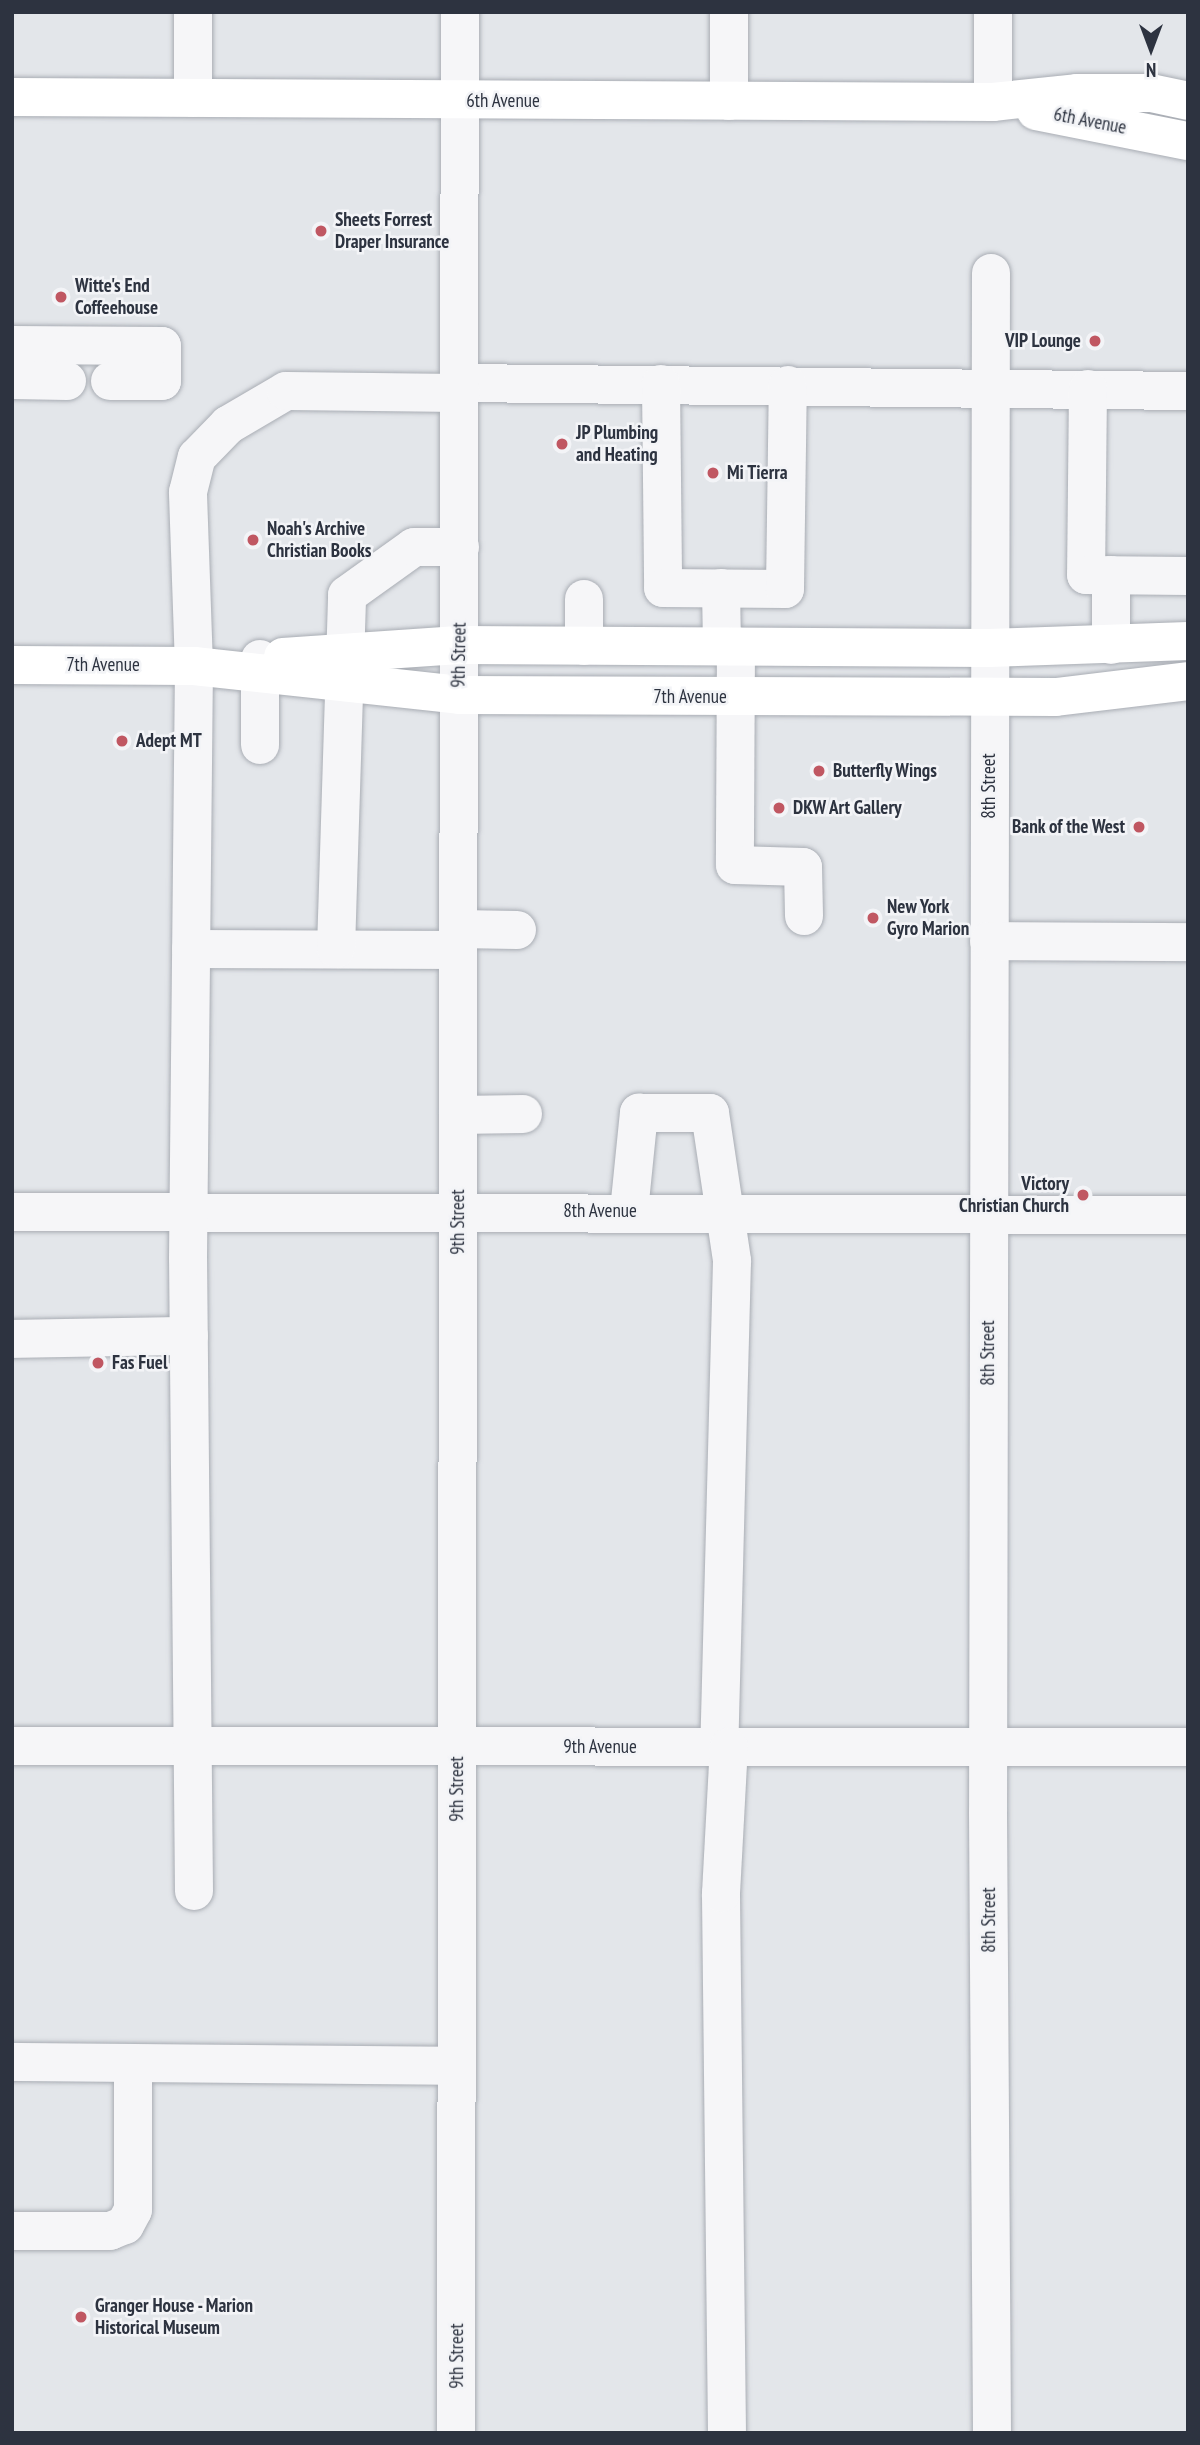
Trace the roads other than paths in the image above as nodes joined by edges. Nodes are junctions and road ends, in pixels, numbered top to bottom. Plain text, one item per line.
1 (192, 12) edge
2 (460, 12) edge
3 (729, 12) edge
4 (993, 12) edge
5 (12, 97) edge
6 (193, 98) junction
7 (460, 100) junction
8 (1188, 101) edge
9 (729, 102) junction
10 (993, 102) junction
11 (1188, 141) edge
12 (991, 273) dead end
13 (12, 345) edge
14 (12, 380) edge
15 (67, 381) dead end
16 (110, 381) dead end
17 (662, 384) junction
18 (788, 385) junction
19 (990, 386) junction
20 (461, 388) junction
21 (1088, 390) junction
22 (1188, 391) edge
23 (460, 548) junction
24 (1111, 576) junction
25 (1188, 576) edge
26 (721, 588) junction
27 (584, 598) dead end
28 (1188, 641) edge
29 (459, 645) junction
30 (1111, 645) junction
31 (584, 646) junction
32 (729, 646) junction
33 (989, 648) junction
34 (12, 665) edge
35 (260, 665) junction
36 (194, 666) junction
37 (342, 666) junction
38 (1188, 681) edge
39 (459, 695) junction
40 (736, 697) junction
41 (989, 698) junction
42 (260, 745) dead end
43 (804, 916) dead end
44 (517, 930) dead end
45 (458, 940) junction
46 (989, 941) junction
47 (1188, 942) edge
48 (191, 949) junction
49 (336, 949) junction
50 (523, 1114) dead end
51 (458, 1115) junction
52 (189, 1209) junction
53 (458, 1211) junction
54 (629, 1211) junction
55 (12, 1212) edge
56 (723, 1213) junction
57 (988, 1215) junction
58 (1188, 1215) edge
59 (189, 1336) junction
60 (12, 1339) edge
61 (12, 1746) edge
62 (191, 1746) junction
63 (457, 1746) junction
64 (724, 1747) junction
65 (988, 1747) junction
66 (1188, 1747) edge
67 (194, 1891) dead end
68 (12, 2062) edge
69 (133, 2063) junction
70 (457, 2066) junction
71 (12, 2231) edge
72 (456, 2433) edge
73 (727, 2433) edge
74 (992, 2433) edge

1 - 6 street
2 - 7 street, 9th Street
3 - 9 street
4 - 10 street
5 - 6 main road, 6th Avenue
6 - 7 main road, 6th Avenue
7 - 9 main road, 6th Avenue
7 - 20 street, 9th Street
8 - 10 main road, 6th Avenue
9 - 10 main road, 6th Avenue
10 - 11 main road, 6th Avenue
12 - 19 street, 8th Street
13 - 16 street
14 - 15 street
17 - 18 street
17 - 20 street
17 - 26 street
18 - 19 street
18 - 26 street
19 - 21 street
19 - 33 street, 8th Street
20 - 23 street, 9th Street
20 - 36 street
21 - 22 street
21 - 24 street
23 - 29 street, 9th Street
23 - 37 street
24 - 25 street
24 - 30 street
26 - 32 street
27 - 31 street
28 - 30 main road, 7th Avenue
29 - 31 main road, 7th Avenue
29 - 37 main road, 7th Avenue
29 - 39 street, 9th Street
30 - 33 main road, 7th Avenue
31 - 32 main road, 7th Avenue
32 - 33 main road, 7th Avenue
32 - 40 street
33 - 41 street, 8th Street
34 - 36 main road, 7th Avenue
35 - 36 main road, 7th Avenue
35 - 37 main road, 7th Avenue
35 - 42 street
36 - 48 street
37 - 39 main road, 7th Avenue
37 - 49 street
38 - 41 main road, 7th Avenue
39 - 40 main road, 7th Avenue
39 - 45 street, 9th Street
40 - 41 main road, 7th Avenue
40 - 43 street
41 - 46 street, 8th Street
44 - 45 street
45 - 49 street
45 - 51 street, 9th Street
46 - 47 street
46 - 57 street, 8th Street
48 - 49 street
48 - 52 street
50 - 51 street
51 - 53 street, 9th Street
52 - 53 street, 8th Avenue
52 - 55 street, 8th Avenue
52 - 59 street
53 - 54 street, 8th Avenue
53 - 63 street, 9th Street
54 - 56 street, 8th Avenue
54 - 56 street
56 - 57 street, 8th Avenue
56 - 64 street
57 - 58 street, 8th Avenue
57 - 65 street, 8th Street
59 - 60 street
59 - 62 street
61 - 62 street, 9th Avenue
62 - 63 street, 9th Avenue
62 - 67 street
63 - 64 street, 9th Avenue
63 - 70 street, 9th Street
64 - 65 street, 9th Avenue
64 - 73 street
65 - 66 street, 9th Avenue
65 - 74 street, 8th Street
68 - 69 street
69 - 70 street
69 - 71 street
70 - 72 street, 9th Street

